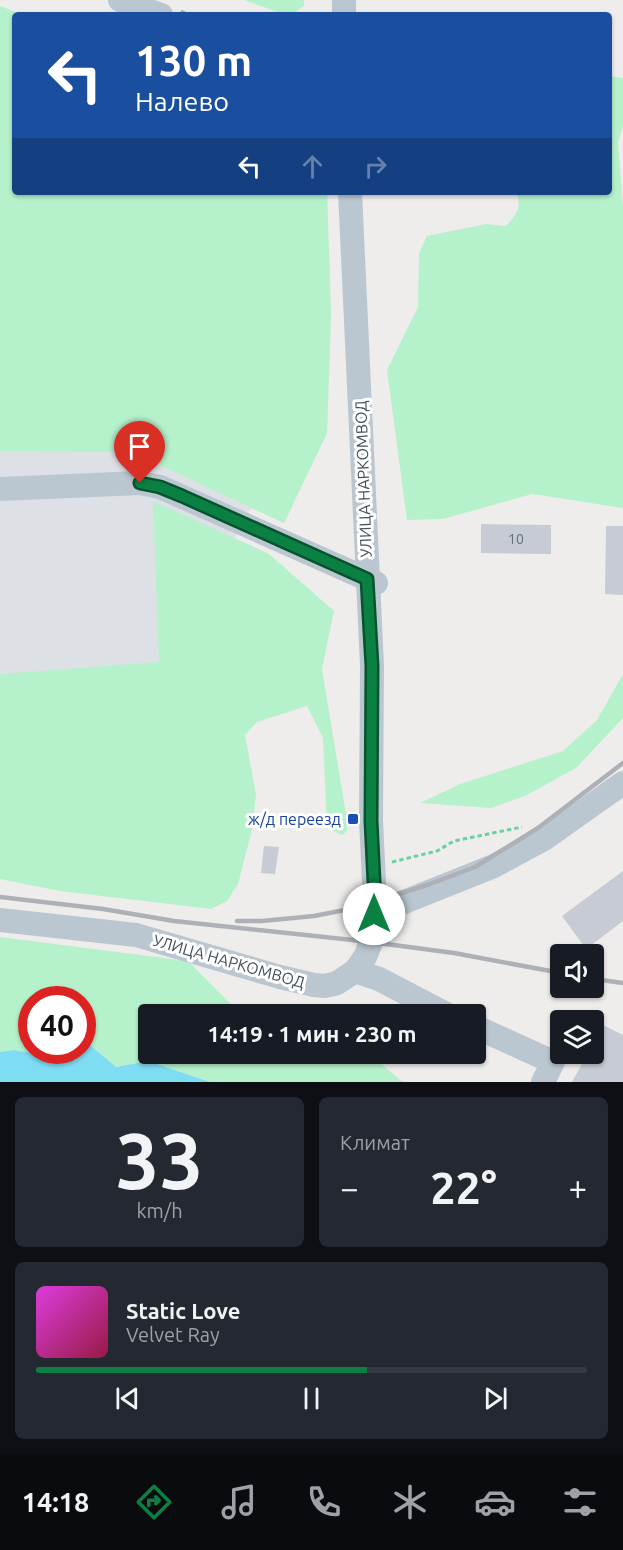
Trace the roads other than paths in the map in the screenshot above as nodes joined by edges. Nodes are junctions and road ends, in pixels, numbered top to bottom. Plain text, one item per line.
1 (120, 0) edge
2 (154, 12) edge
3 (350, 195) edge
4 (0, 489) edge
5 (372, 581) junction
6 (623, 783) edge
7 (374, 914) junction
8 (0, 920) edge
9 (355, 971) junction
10 (425, 1004) edge
11 (486, 1032) edge
12 (543, 1082) edge

1 - 2 street
3 - 5 street, УЛИЦА НАРКОМВОД
4 - 5 street
5 - 7 street, УЛИЦА НАРКОМВОД
6 - 7 street
7 - 9 street, УЛИЦА НАРКОМВОД
8 - 9 street, УЛИЦА НАРКОМВОД
9 - 10 street
11 - 12 street

